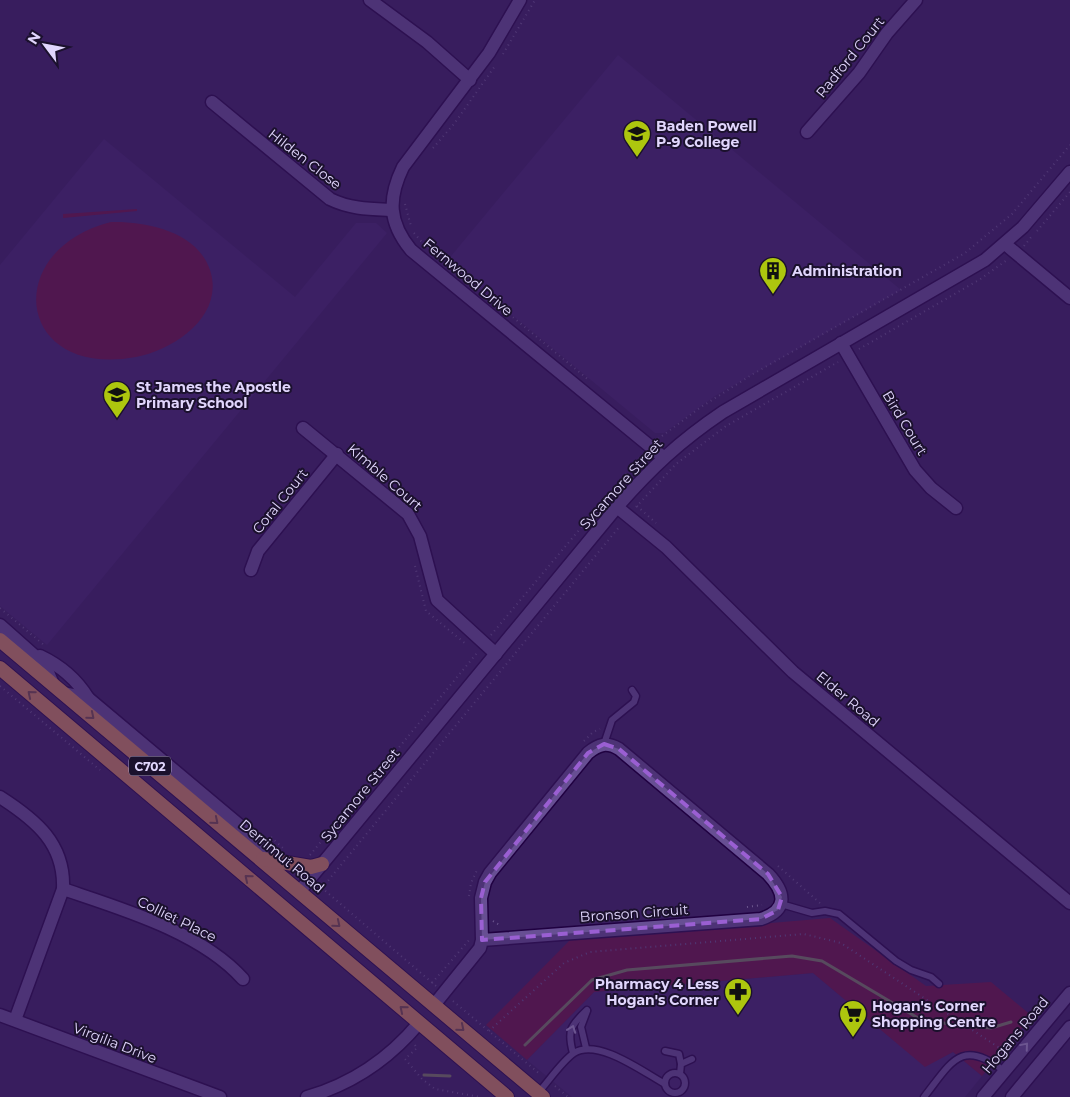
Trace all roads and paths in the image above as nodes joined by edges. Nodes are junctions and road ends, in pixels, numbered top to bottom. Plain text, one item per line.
1 (370, 0) edge
2 (520, 0) edge
3 (534, 0) edge
4 (916, 0) edge
5 (470, 80) junction
6 (212, 102) dead end
7 (807, 132) dead end
8 (1070, 145) edge
9 (428, 154) dead end
10 (1070, 172) edge
11 (1070, 192) edge
12 (405, 203) dead end
13 (392, 210) junction
14 (1005, 244) junction
15 (1016, 254) junction
16 (1070, 298) edge
17 (841, 343) junction
18 (848, 356) junction
19 (592, 382) dead end
20 (304, 428) dead end
21 (650, 447) junction
22 (337, 454) junction
23 (662, 457) junction
24 (638, 506) junction
25 (617, 507) junction
26 (956, 508) dead end
27 (628, 516) junction
28 (661, 526) dead end
29 (413, 558) dead end
30 (251, 570) dead end
31 (0, 608) edge
32 (0, 625) edge
33 (0, 640) edge
34 (484, 644) junction
35 (470, 647) dead end
36 (41, 650) junction
37 (496, 654) junction
38 (0, 668) edge
39 (58, 689) junction
40 (632, 690) dead end
41 (88, 698) junction
42 (608, 729) junction
43 (604, 744) junction
44 (125, 745) junction
45 (581, 745) dead end
46 (136, 783) junction
47 (0, 797) edge
48 (269, 836) dead end
49 (290, 855) dead end
50 (308, 857) dead end
51 (260, 858) junction
52 (322, 864) junction
53 (775, 864) dead end
54 (480, 866) dead end
55 (63, 889) junction
56 (300, 892) junction
57 (469, 896) dead end
58 (1070, 903) edge
59 (781, 904) junction
60 (286, 909) junction
61 (825, 912) junction
62 (478, 938) junction
63 (243, 978) dead end
64 (432, 983) junction
65 (939, 984) dead end
66 (444, 993) junction
67 (1070, 993) edge
68 (434, 1005) junction
69 (0, 1015) edge
70 (15, 1020) junction
71 (419, 1023) junction
72 (1070, 1027) edge
73 (489, 1031) junction
74 (586, 1048) junction
75 (665, 1051) dead end
76 (1004, 1051) dead end
77 (574, 1054) junction
78 (405, 1058) dead end
79 (692, 1059) dead end
80 (681, 1064) junction
81 (1004, 1072) junction
82 (680, 1074) junction
83 (549, 1081) junction
84 (665, 1084) junction
85 (205, 1095) edge
86 (679, 1095) edge
87 (538, 1096) edge
88 (220, 1097) edge
89 (307, 1097) edge
90 (480, 1097) edge
91 (507, 1097) edge
92 (568, 1097) edge
93 (924, 1097) edge
94 (983, 1097) edge
95 (1012, 1097) edge

1 - 5 street
2 - 5 street, Fernwood Drive
3 - 9 path
4 - 7 street, Radford Court
5 - 13 street, Fernwood Drive
6 - 13 street, Hilden Close
8 - 21 path
10 - 14 street, Sycamore Street
11 - 15 path
12 - 19 path
13 - 21 street, Fernwood Drive
14 - 15 street
14 - 17 street, Sycamore Street
15 - 16 street
15 - 18 path
17 - 18 street, Bird Court
17 - 23 street, Sycamore Street
18 - 24 path
18 - 26 street, Bird Court
20 - 22 street, Kimble Court
21 - 23 street, Fernwood Drive
21 - 34 path
22 - 30 street, Coral Court
22 - 34 street, Kimble Court
23 - 25 street, Sycamore Street
24 - 27 path
24 - 28 path
25 - 27 street, Elder Road
25 - 37 street, Sycamore Street
27 - 58 street, Elder Road
27 - 64 path
29 - 35 path
31 - 36 path
32 - 36 street
33 - 39 highway, Derrimut Road / C702
34 - 37 street, Kimble Court
34 - 50 path
36 - 39 street
36 - 41 street
37 - 52 street, Sycamore Street
46 -> 38 highway, C702
39 - 41 street
39 -> 44 highway, Derrimut Road / C702
40 - 42 lane
41 - 51 street
42 - 43 lane
42 - 45 path
43 - 59 street
43 - 62 street
44 - 46 highway
44 -> 51 highway, Derrimut Road / C702
60 -> 46 highway, C702
47 - 55 street
48 - 49 path
51 - 52 highway
51 - 56 highway, Derrimut Road / C702
52 - 56 street, Sycamore Street
53 - 61 path
54 - 57 path
55 - 63 street, Colliet Place
55 - 70 street
56 - 60 highway
56 -> 68 highway, Derrimut Road / C702
59 - 61 lane
59 - 62 street, Bronson Circuit
71 -> 60 highway, C702
61 - 65 lane
62 - 64 path
62 - 66 street
64 - 66 path
66 - 68 street
66 - 73 path
81 -> 67 street, Hogans Road
68 - 71 highway
68 -> 87 highway, Derrimut Road / C702
69 - 70 street, Virgilia Drive
70 - 85 street, Virgilia Drive
71 - 89 street
71 - 91 highway, C702
72 - 95 street
73 - 76 path
73 - 83 path
74 - 77 lane
77 -> 74 lane
74 - 84 lane
75 - 80 lane
77 - 83 lane
78 - 90 path
79 - 80 lane
80 - 82 lane
81 - 93 lane
81 - 94 street, Hogans Road
82 - 84 lane
82 - 86 lane
83 - 87 lane
83 - 92 path
84 - 86 lane
85 - 88 street, Virgilia Drive

